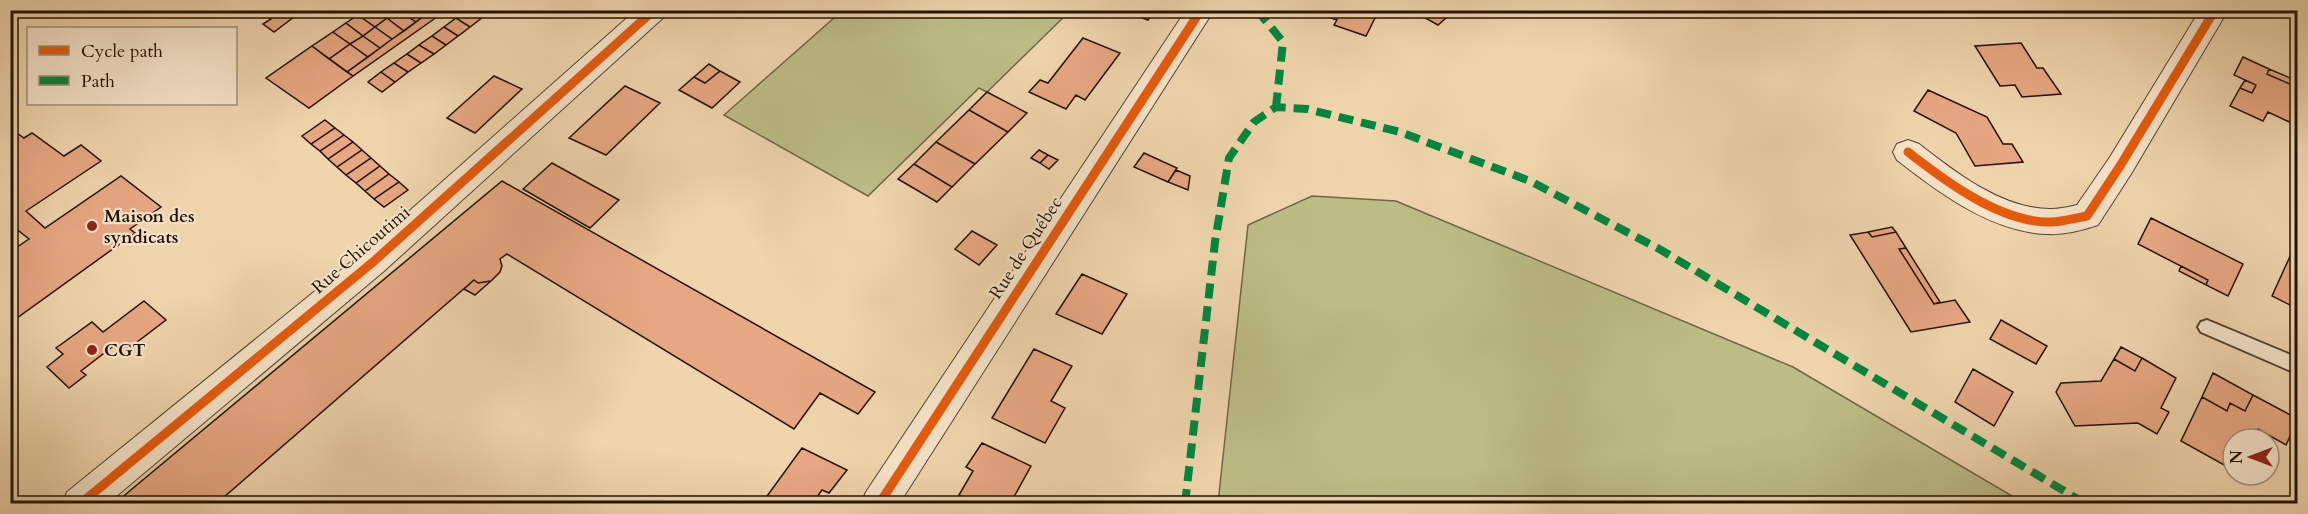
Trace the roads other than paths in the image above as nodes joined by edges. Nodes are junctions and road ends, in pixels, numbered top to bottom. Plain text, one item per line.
1 (654, 10) edge
2 (1201, 10) edge
3 (2215, 10) edge
4 (1908, 152) dead end
5 (2207, 327) dead end
6 (2298, 367) edge
7 (80, 504) edge
8 (879, 504) edge

1 - 7 street, Rue Chicoutimi
2 - 8 street, Rue de Québec
3 - 4 street
5 - 6 lane

